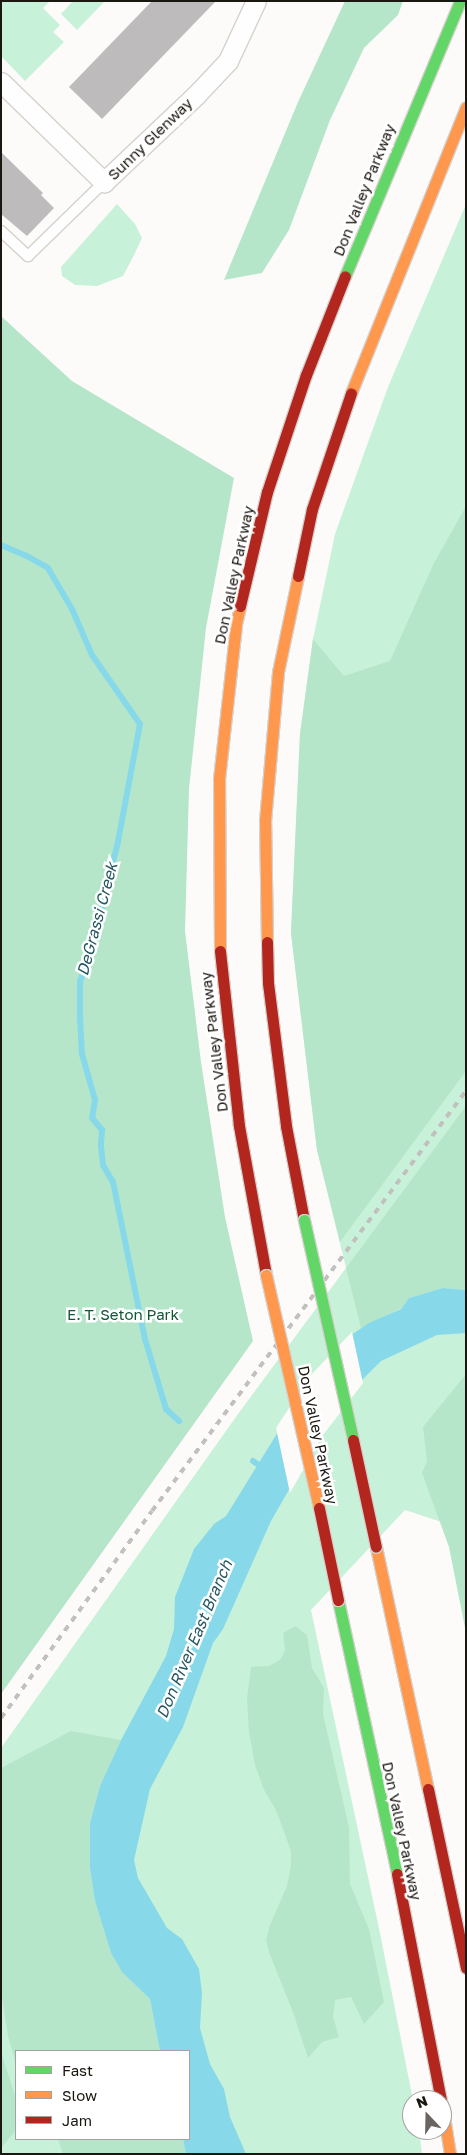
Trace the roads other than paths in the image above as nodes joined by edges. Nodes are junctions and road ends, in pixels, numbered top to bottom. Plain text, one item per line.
1 (256, 1) edge
2 (460, 1) edge
3 (1, 82) edge
4 (466, 107) edge
5 (104, 182) junction
6 (1, 231) edge
7 (466, 1968) edge
8 (439, 2090) edge
9 (448, 2140) edge
10 (450, 2154) edge

1 - 5 street, Sunny Glenway
2 - 8 highway, Don Valley Parkway, bridge
3 - 5 street, Sunny Glenway
4 - 7 highway, bridge
5 - 6 lane
9 - 10 highway

